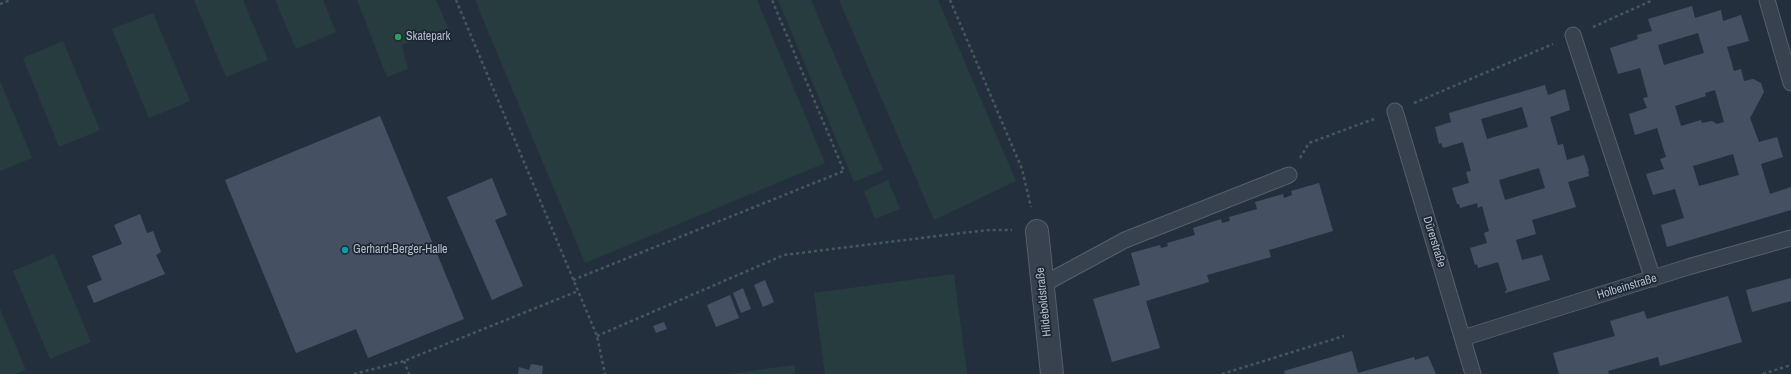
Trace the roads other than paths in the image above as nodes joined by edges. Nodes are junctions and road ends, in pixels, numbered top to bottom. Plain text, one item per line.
1 (1767, 0) edge
2 (1573, 35) road end
3 (1791, 83) edge
4 (1395, 111) road end
5 (1289, 175) road end
6 (1037, 231) road end
7 (1791, 238) edge
8 (1653, 279) junction
9 (1042, 285) junction
10 (1463, 338) junction
11 (1052, 374) edge
12 (1473, 374) edge

1 - 3 lane
2 - 8 lane
4 - 10 lane, Dürerstraße
5 - 9 lane
6 - 9 street, Hildeboldstraße
7 - 8 lane, Holbeinstraße
8 - 10 lane, Holbeinstraße
9 - 11 street, Hildeboldstraße
10 - 12 lane, Dürerstraße

